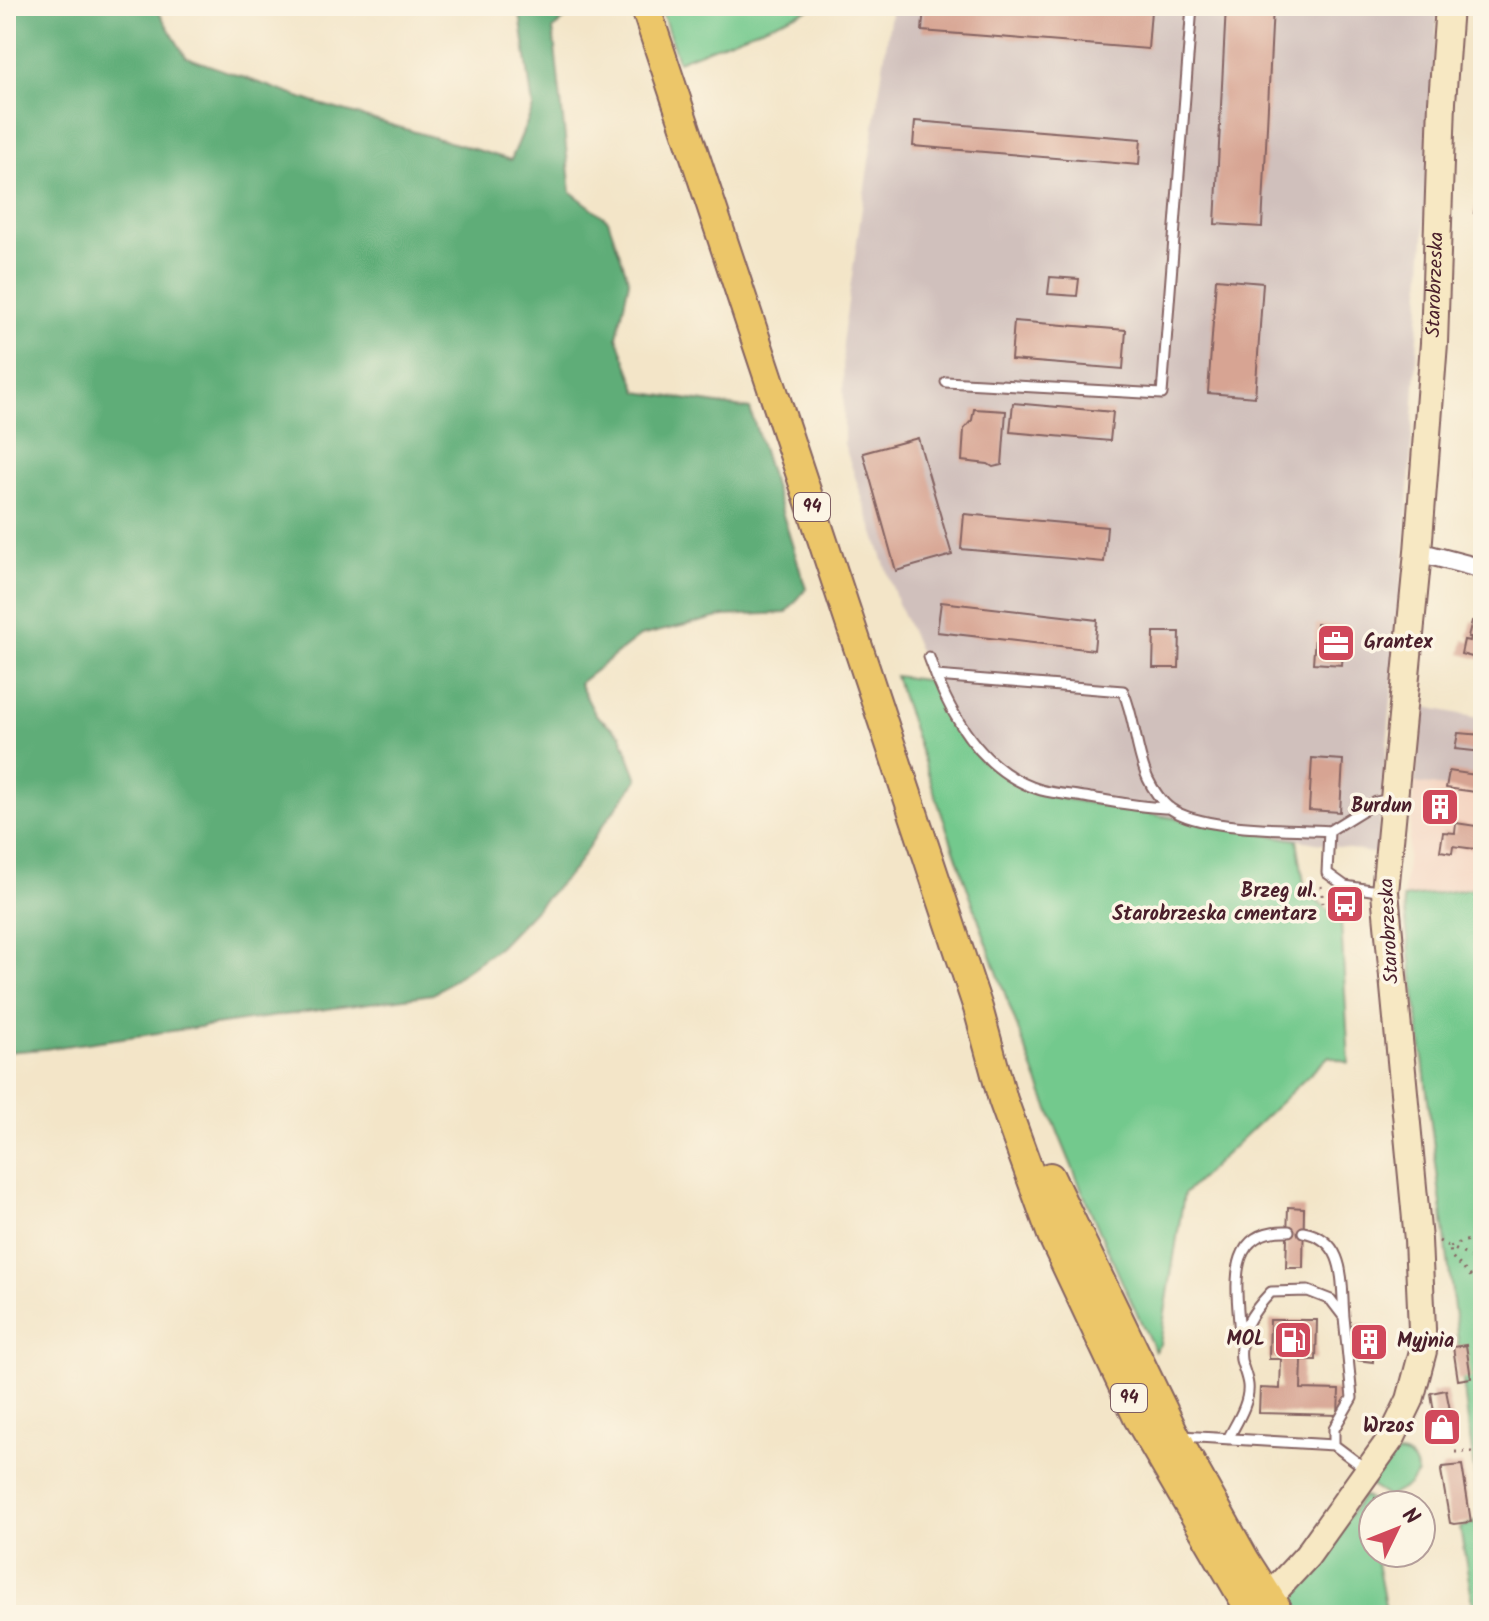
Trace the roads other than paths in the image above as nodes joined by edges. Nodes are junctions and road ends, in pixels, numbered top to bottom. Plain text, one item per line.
1 (645, 6) edge
2 (1192, 6) edge
3 (1449, 6) edge
4 (946, 382) dead end
5 (1418, 552) junction
6 (1483, 569) edge
7 (929, 657) dead end
8 (936, 676) junction
9 (1394, 798) junction
10 (1170, 808) junction
11 (1329, 831) junction
12 (1385, 892) junction
13 (978, 1008) junction
14 (1289, 1231) dead end
15 (1303, 1232) dead end
16 (1344, 1317) junction
17 (1240, 1345) junction
18 (1175, 1435) junction
19 (1228, 1439) junction
20 (1334, 1445) junction
21 (1369, 1471) junction
22 (1266, 1610) edge

1 - 13 main road, 94
2 - 4 lane
3 - 5 street, Starobrzeska
5 - 6 street
5 - 9 street, Starobrzeska
7 - 8 lane
8 - 10 lane
8 - 10 lane
9 - 11 lane
9 - 12 street, Starobrzeska
10 - 11 lane
11 - 12 lane
12 - 21 street, Starobrzeska
13 - 18 main road, 94
13 - 22 main road, 94
14 - 17 lane
15 - 16 lane
16 - 17 lane
16 - 20 lane
17 - 19 lane
18 - 19 lane
18 - 22 main road, 94
19 - 20 lane
20 - 21 lane
21 - 22 street, Starobrzeska

